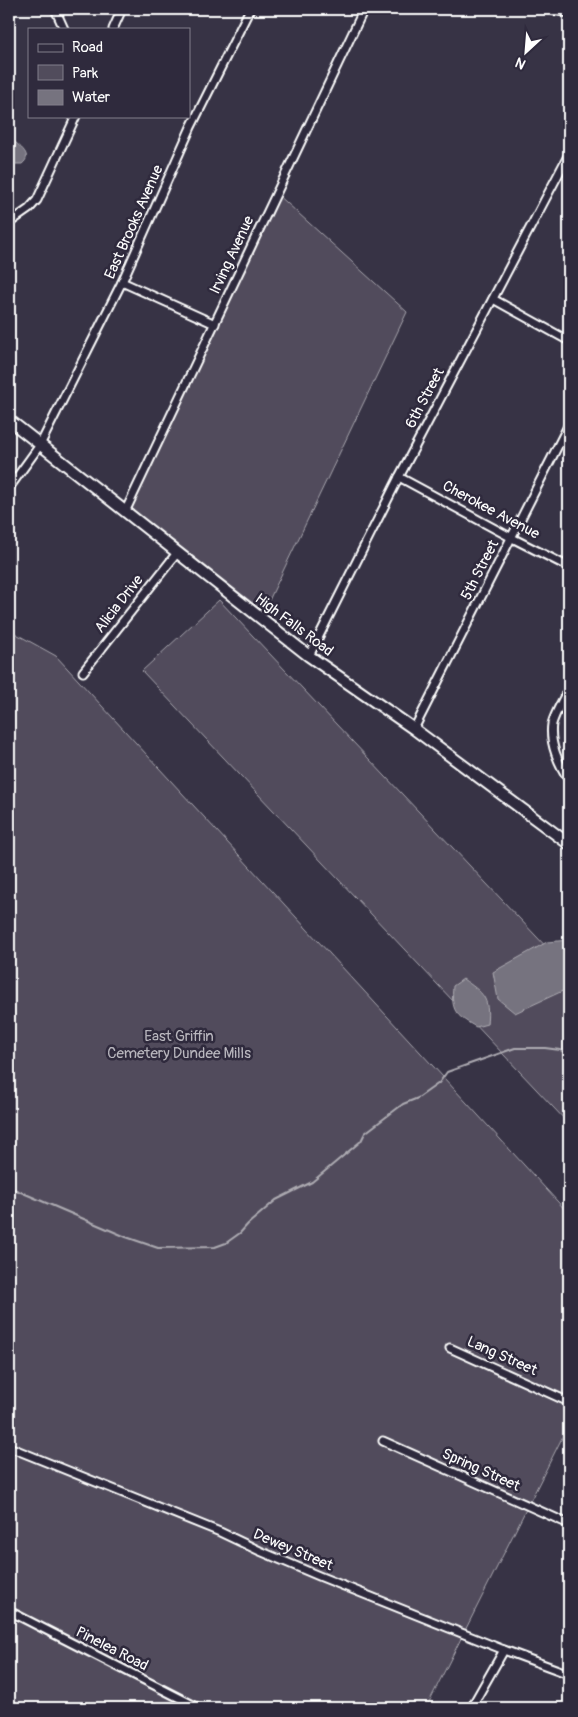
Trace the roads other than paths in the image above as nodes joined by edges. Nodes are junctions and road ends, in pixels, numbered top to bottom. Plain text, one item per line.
1 (55, 9) edge
2 (122, 9) edge
3 (250, 9) edge
4 (364, 9) edge
5 (549, 9) edge
6 (569, 13) edge
7 (64, 28) edge
8 (113, 28) edge
9 (75, 118) edge
10 (569, 154) edge
11 (9, 223) edge
12 (122, 282) junction
13 (493, 299) junction
14 (215, 324) junction
15 (569, 341) edge
16 (9, 420) edge
17 (569, 424) edge
18 (40, 445) junction
19 (399, 477) junction
20 (9, 488) edge
21 (125, 512) junction
22 (512, 538) junction
23 (177, 553) junction
24 (569, 567) edge
25 (309, 656) junction
26 (83, 672) dead end
27 (569, 688) edge
28 (414, 728) junction
29 (569, 780) edge
30 (569, 844) edge
31 (450, 1348) dead end
32 (569, 1402) edge
33 (382, 1441) dead end
34 (9, 1447) edge
35 (569, 1524) edge
36 (13, 1613) dead end
37 (504, 1650) junction
38 (569, 1674) edge
39 (198, 1708) edge
40 (471, 1708) edge

1 - 7 street
2 - 8 street
3 - 12 street, East Brooks Avenue
4 - 14 street, Irving Avenue
5 - 6 street
9 - 11 street
10 - 13 street, 6th Street
12 - 14 street
12 - 18 street, East Brooks Avenue
13 - 15 street
13 - 19 street, 6th Street
14 - 21 street, Irving Avenue
16 - 18 street, High Falls Road
17 - 22 street, 5th Street
18 - 20 street, East Brooks Avenue
18 - 21 street, High Falls Road
19 - 22 street, Cherokee Avenue
19 - 25 street, 6th Street
21 - 23 street, High Falls Road
22 - 24 street, Cherokee Avenue
22 - 28 street, 5th Street
23 - 25 street, High Falls Road
23 - 26 street, Alicia Drive
25 - 28 street, High Falls Road
27 - 29 street
28 - 30 street, High Falls Road
31 - 32 street, Lang Street
33 - 35 street, Spring Street
34 - 37 street, Dewey Street
36 - 39 street, Pinelea Road
37 - 38 street, Dewey Street
37 - 40 street

